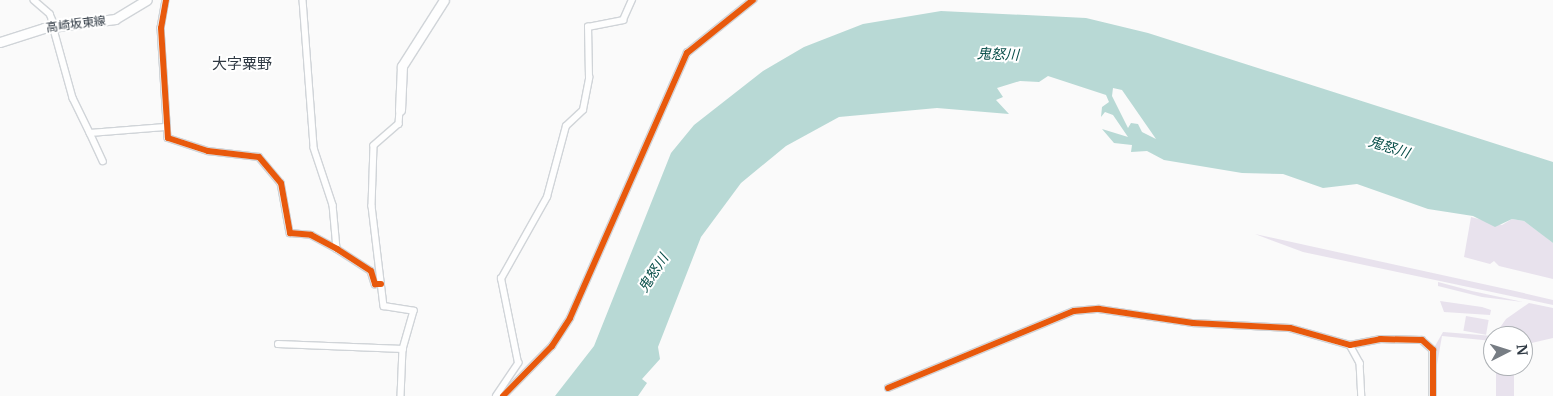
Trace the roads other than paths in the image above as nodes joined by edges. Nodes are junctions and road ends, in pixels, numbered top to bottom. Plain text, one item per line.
1 (34, 0) edge
2 (147, 0) edge
3 (166, 0) edge
4 (303, 0) edge
5 (444, 0) edge
6 (632, 0) edge
7 (753, 0) edge
8 (54, 26) junction
9 (0, 42) edge
10 (400, 110) joint
11 (166, 127) junction
12 (90, 134) junction
13 (103, 161) dead end
14 (337, 249) junction
15 (381, 284) junction
16 (278, 344) dead end
17 (1350, 345) junction
18 (403, 349) junction
19 (888, 388) dead end
20 (401, 396) edge
21 (496, 396) edge
22 (503, 396) edge
23 (1362, 396) edge
24 (1433, 396) edge

1 - 8 street
2 - 8 main road, 高崎坂東線
3 - 11 street
4 - 14 street
5 - 10 main road
6 - 21 street
7 - 22 street
8 - 9 main road, 高崎坂東線
8 - 12 street
10 - 15 street
11 - 12 street
11 - 14 street
12 - 13 street
14 - 15 street
15 - 18 street
16 - 18 street
17 - 19 street
17 - 23 street
17 - 24 street
18 - 20 street

